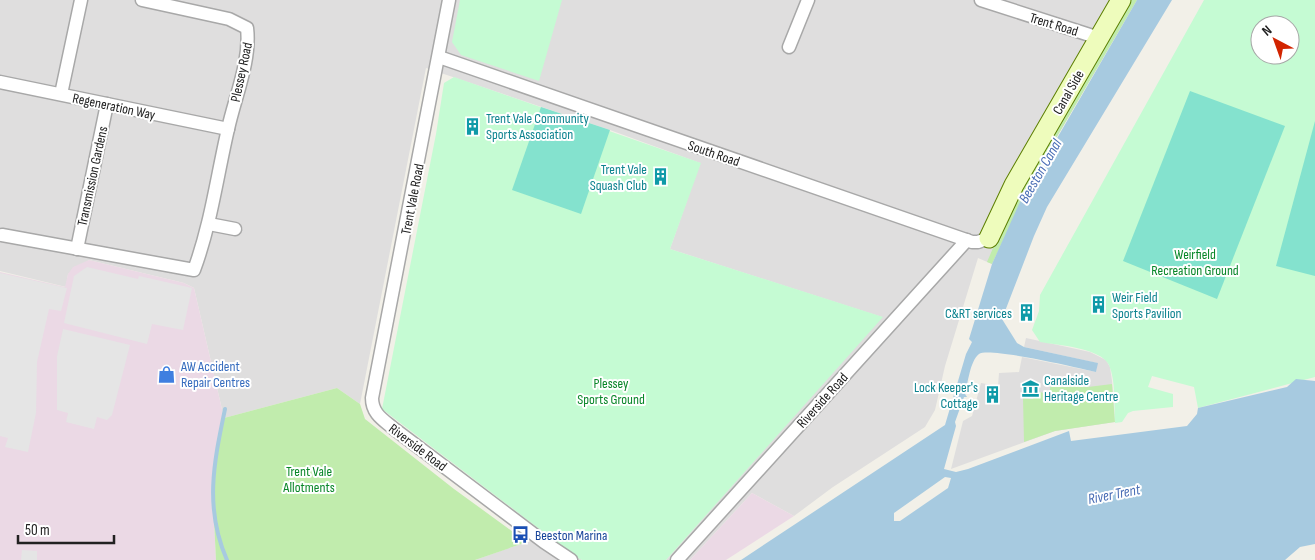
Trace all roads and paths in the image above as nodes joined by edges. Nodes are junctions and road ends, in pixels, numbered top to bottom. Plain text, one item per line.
1 (81, 0) edge
2 (142, 0) edge
3 (450, 0) edge
4 (808, 0) edge
5 (981, 0) edge
6 (1121, 0) edge
7 (1008, 4) edge
8 (1099, 38) junction
9 (789, 47) dead end
10 (439, 57) junction
11 (0, 82) edge
12 (61, 94) junction
13 (107, 104) junction
14 (228, 130) junction
15 (209, 224) junction
16 (235, 229) dead end
17 (2, 235) dead end
18 (989, 238) joint
19 (967, 240) junction
20 (77, 248) junction
21 (372, 398) joint
22 (571, 560) edge
23 (677, 560) edge

1 - 12 street
2 - 14 street, Plessey Road
3 - 10 street, Trent Vale Road
4 - 9 street
5 - 7 street, Trent Road
6 - 8 street, Canal Side
7 - 8 street, Trent Road
8 - 18 street, Canal Side
10 - 19 street, South Road
10 - 21 street, Trent Vale Road
11 - 12 street, Regeneration Way
12 - 13 street, Regeneration Way
13 - 14 street, Regeneration Way
13 - 20 street, Transmission Gardens
14 - 15 street, Plessey Road
15 - 16 street
15 - 20 street, Plessey Road
17 - 20 street
18 - 19 street, South Road
19 - 23 street, Riverside Road
21 - 22 street, Riverside Road

